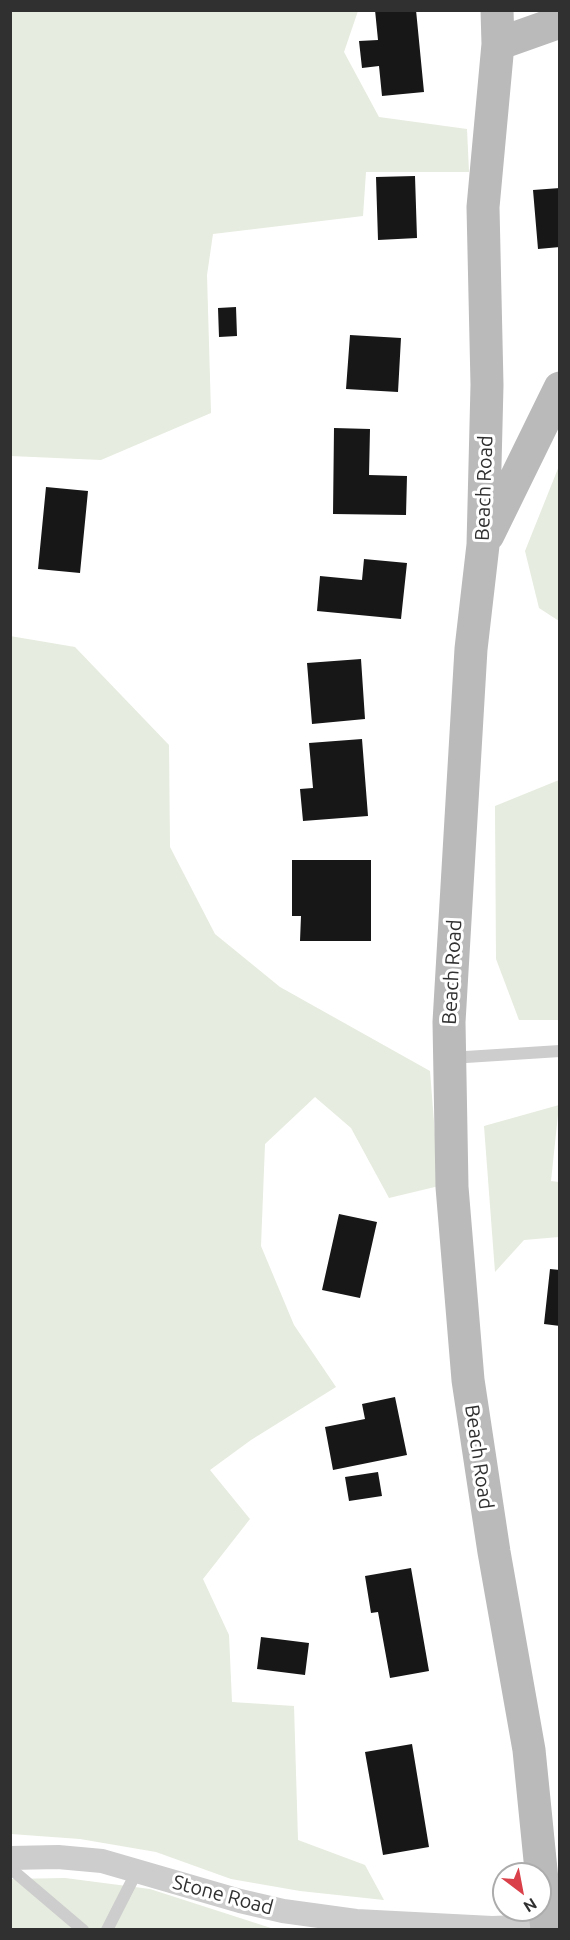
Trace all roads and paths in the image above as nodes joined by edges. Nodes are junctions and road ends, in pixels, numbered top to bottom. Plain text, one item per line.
1 (497, 10) edge
2 (560, 22) edge
3 (498, 44) junction
4 (560, 388) edge
5 (483, 545) junction
6 (560, 1051) edge
7 (449, 1058) junction
8 (10, 1858) edge
9 (10, 1868) edge
10 (137, 1872) junction
11 (547, 1928) edge
12 (83, 1929) edge
13 (107, 1929) edge

1 - 3 street, Beach Road
2 - 3 street
3 - 5 street, Beach Road
4 - 5 street
5 - 7 street, Beach Road
6 - 7 lane
7 - 11 street, Beach Road
8 - 10 street, Stone Road
9 - 12 lane
10 - 11 street, Stone Road
10 - 13 lane

